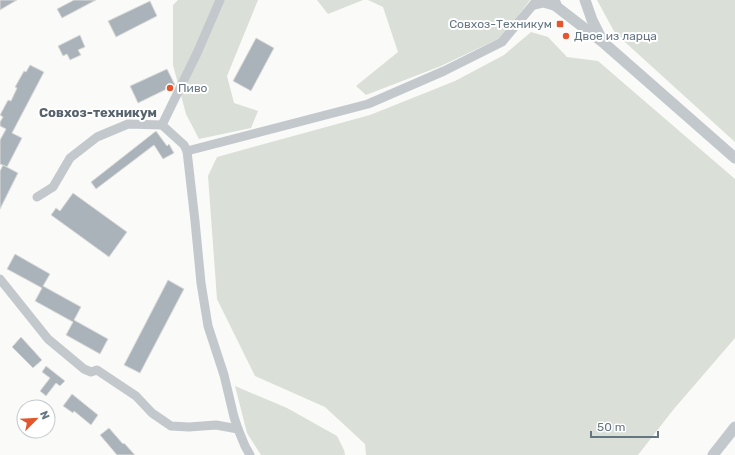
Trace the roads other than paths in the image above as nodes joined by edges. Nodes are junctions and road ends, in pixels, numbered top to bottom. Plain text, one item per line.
1 (220, 0) edge
2 (585, 0) edge
3 (535, 2) edge
4 (556, 4) edge
5 (604, 44) junction
6 (162, 125) junction
7 (187, 151) junction
8 (735, 158) edge
9 (37, 196) dead end
10 (0, 279) edge
11 (735, 427) edge
12 (238, 429) junction
13 (250, 455) edge
14 (713, 455) edge

1 - 6 street
2 - 5 street
3 - 4 street
3 - 7 street
4 - 5 street
5 - 8 street
6 - 7 street
6 - 9 street
7 - 12 street
10 - 12 street
11 - 14 street
12 - 13 street

